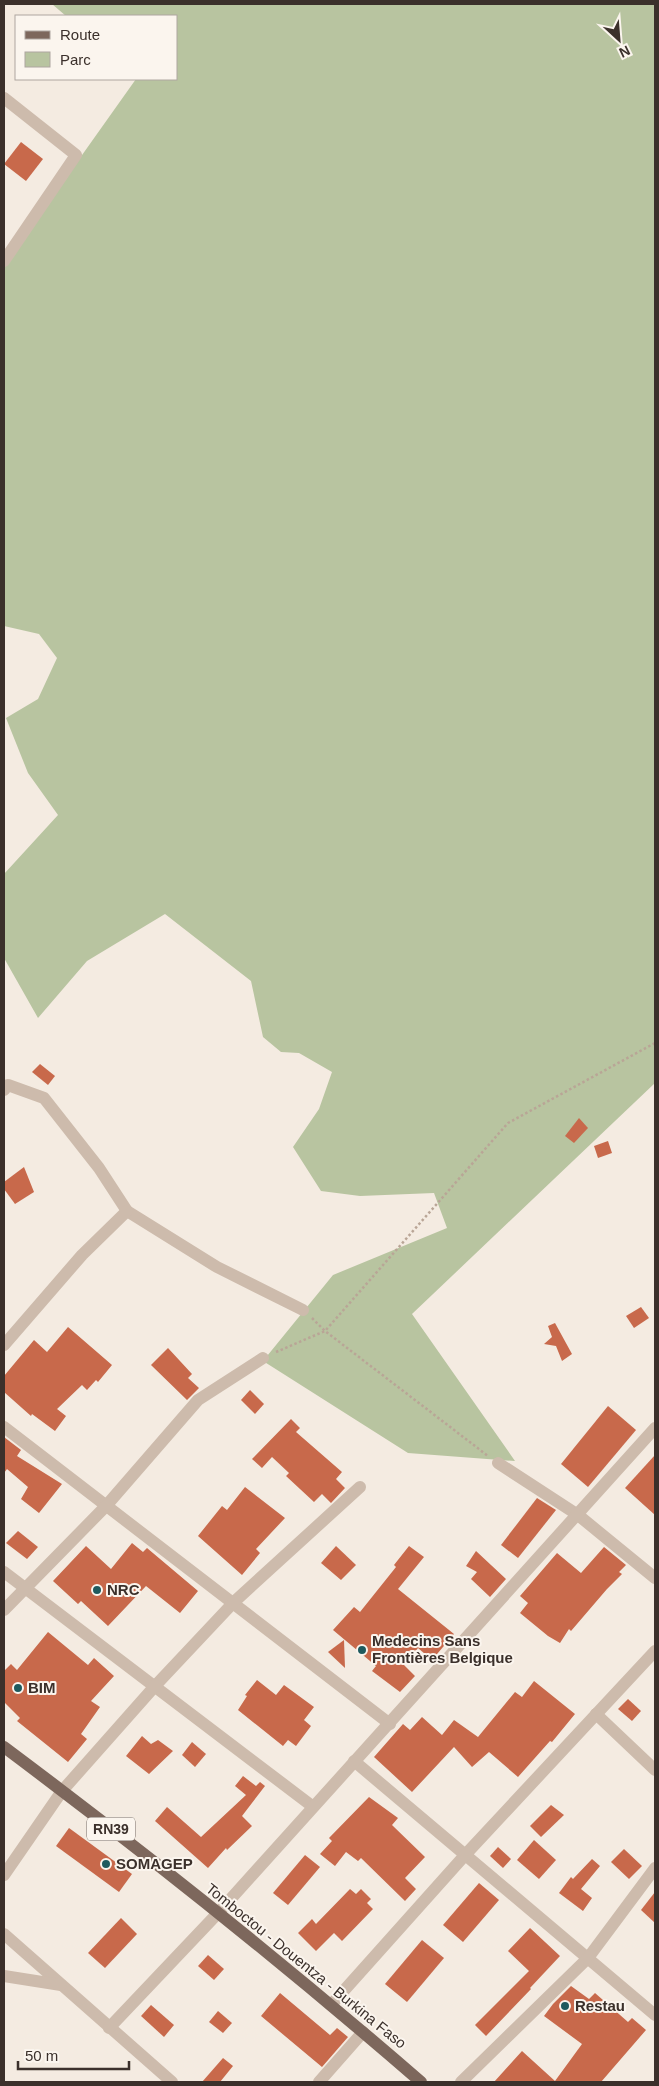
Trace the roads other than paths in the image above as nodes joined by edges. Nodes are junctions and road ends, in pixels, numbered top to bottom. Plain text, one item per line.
1 (4, 98) edge
2 (4, 261) edge
3 (4, 1090) edge
4 (127, 1211) junction
5 (303, 1310) road end
6 (4, 1345) edge
7 (263, 1358) road end
8 (4, 1427) edge
9 (655, 1428) edge
10 (498, 1463) road end
11 (360, 1487) dead end
12 (106, 1506) junction
13 (578, 1515) junction
14 (4, 1572) edge
15 (655, 1578) edge
16 (25, 1588) junction
17 (234, 1602) junction
18 (4, 1610) edge
19 (655, 1651) edge
20 (155, 1686) junction
21 (596, 1714) junction
22 (390, 1724) junction
23 (4, 1747) edge
24 (354, 1761) junction
25 (655, 1770) edge
26 (62, 1791) junction
27 (312, 1806) junction
28 (466, 1854) junction
29 (655, 1868) edge
30 (4, 1875) edge
31 (218, 1913) junction
32 (4, 1934) edge
33 (588, 1958) junction
34 (4, 1976) edge
35 (61, 1985) junction
36 (331, 2005) junction
37 (655, 2014) edge
38 (109, 2028) junction
39 (363, 2032) junction
40 (172, 2082) edge
41 (319, 2082) edge
42 (421, 2082) edge
43 (461, 2082) edge

1 - 2 street
3 - 4 street
4 - 5 street
4 - 6 street
7 - 12 street
8 - 12 street
9 - 13 street
10 - 13 street
11 - 17 street
12 - 16 street
12 - 17 street
13 - 15 street
13 - 22 street
14 - 16 street
16 - 18 street
16 - 20 street
17 - 20 street
17 - 22 street
19 - 21 street
20 - 26 street
20 - 27 street
21 - 25 street
21 - 28 street
22 - 24 street
23 - 26 main road, Tomboctou - Douentza - Burkina Faso / RN39
24 - 27 street
24 - 28 street
26 - 30 street
26 - 31 main road, Tomboctou - Douentza - Burkina Faso / RN39
27 - 31 street
28 - 33 street
28 - 36 street
29 - 33 street
31 - 36 main road, Tomboctou - Douentza - Burkina Faso / RN39
31 - 38 street
32 - 35 street
33 - 37 street
33 - 43 street
34 - 35 street
35 - 38 street
36 - 39 main road, Tomboctou - Douentza - Burkina Faso / RN39
38 - 40 street
39 - 41 street
39 - 42 main road, Tomboctou - Douentza - Burkina Faso / RN39

